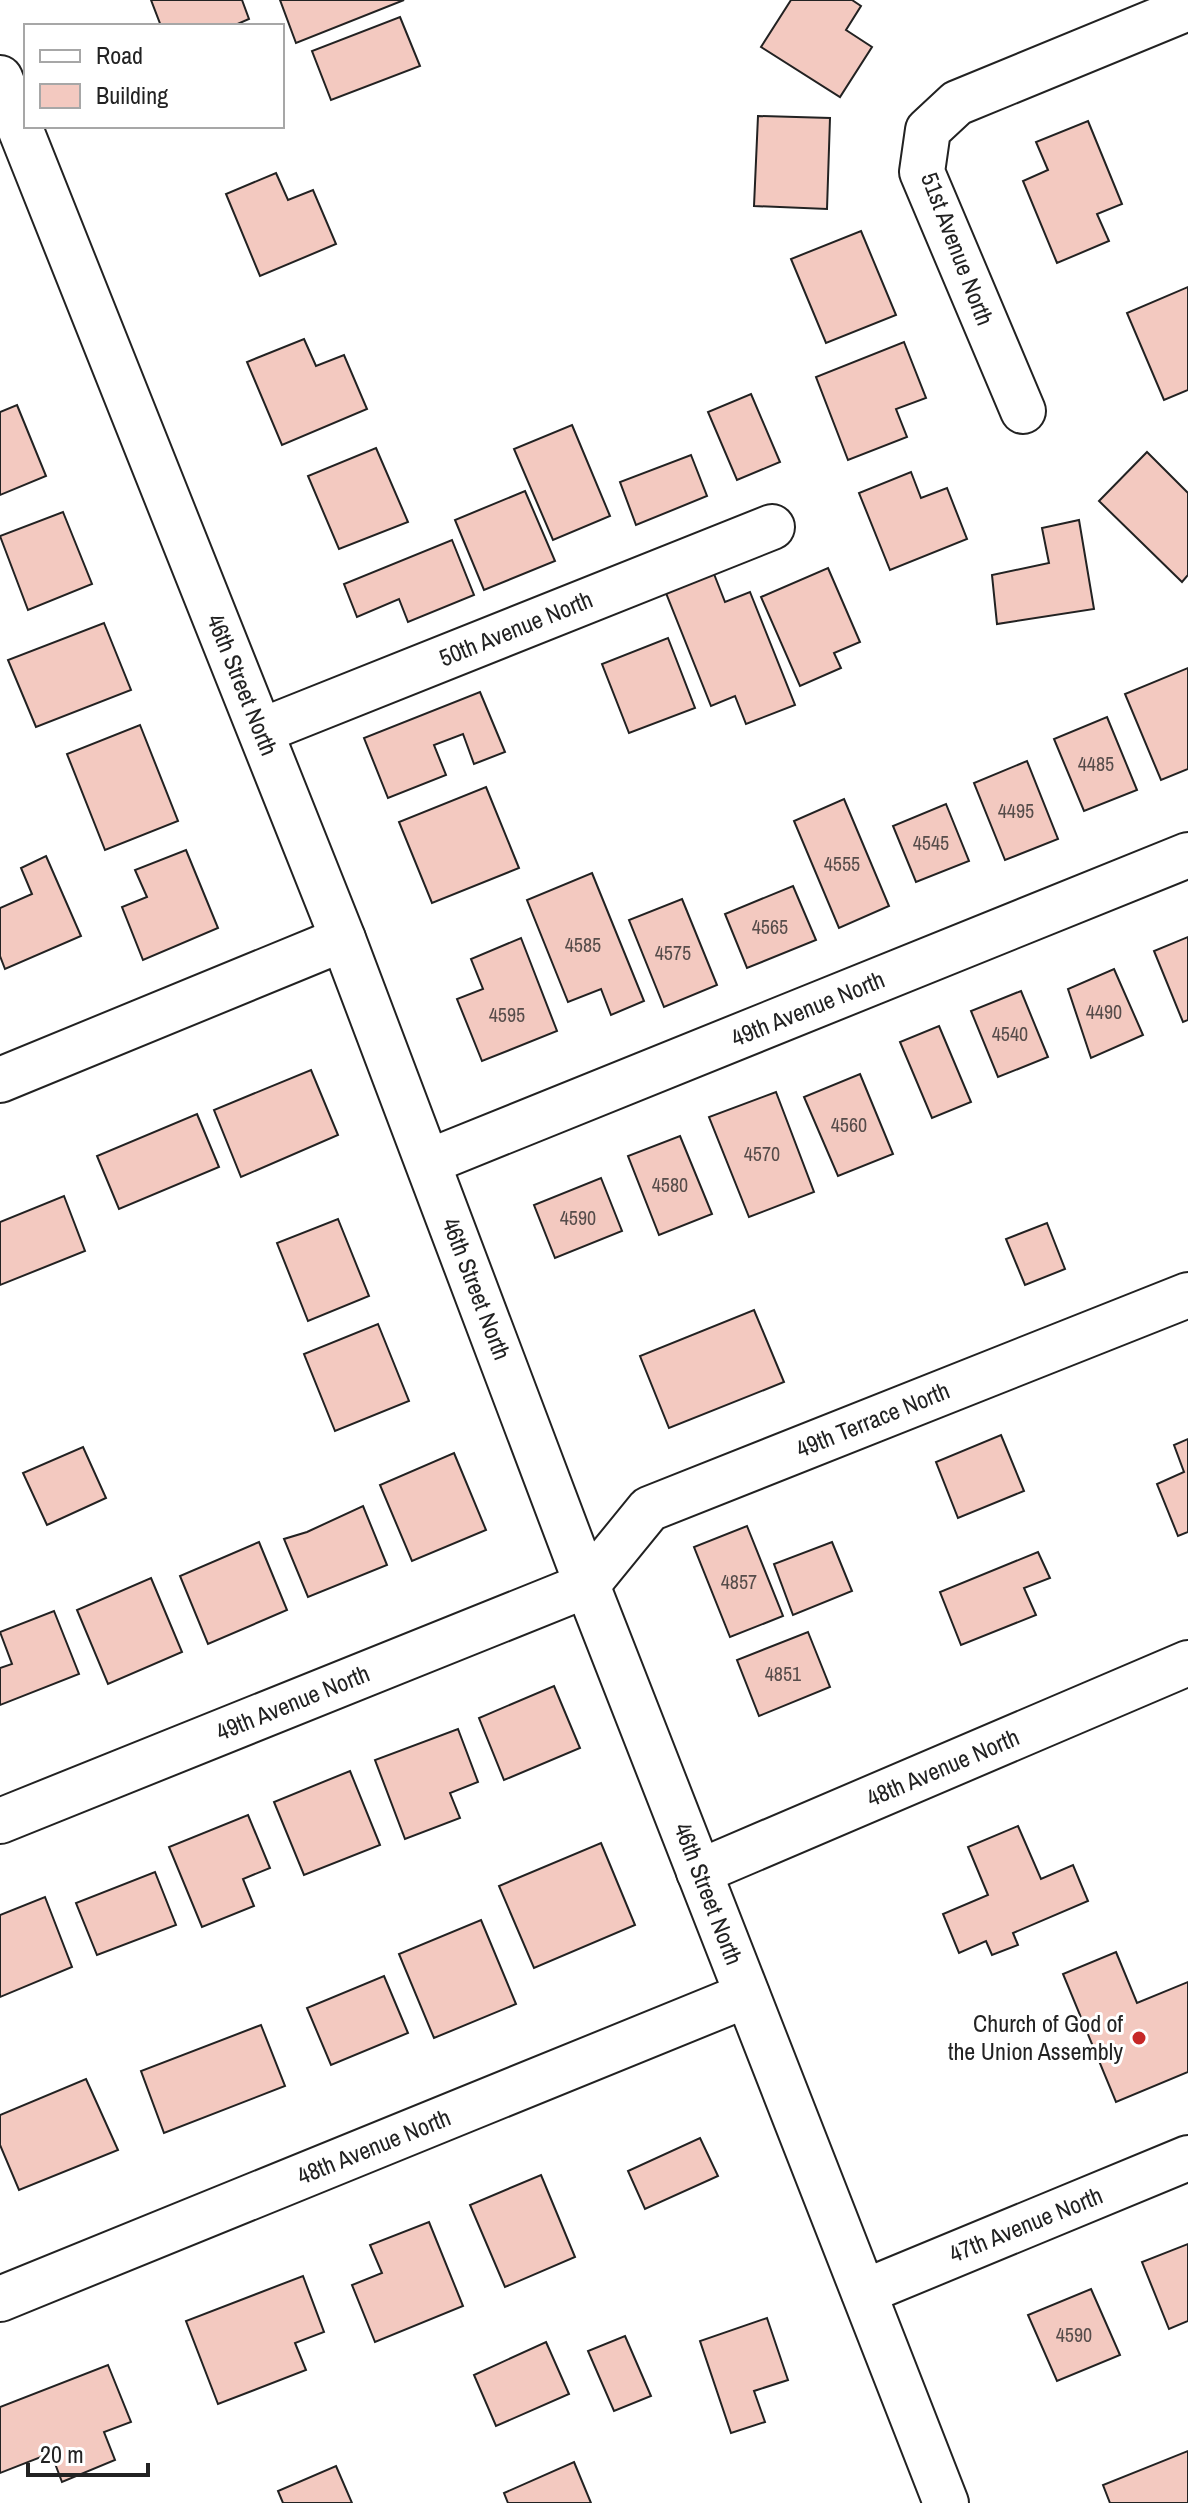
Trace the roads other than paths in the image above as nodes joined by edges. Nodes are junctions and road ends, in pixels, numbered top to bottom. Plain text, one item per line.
1 (1188, 8) edge
2 (0, 78) edge
3 (1023, 411) dead end
4 (772, 527) dead end
5 (261, 731) junction
6 (1188, 855) edge
7 (343, 939) junction
8 (0, 1080) edge
9 (428, 1162) junction
10 (1188, 1295) edge
11 (587, 1585) junction
12 (1188, 1663) edge
13 (0, 1821) edge
14 (699, 1872) junction
15 (747, 1995) junction
16 (1188, 2158) edge
17 (864, 2292) junction
18 (0, 2299) edge
19 (946, 2503) edge

1 - 3 street, 51st Avenue North
2 - 5 street, 46th Street North
4 - 5 street, 50th Avenue North
5 - 7 street, 46th Street North
6 - 9 street, 49th Avenue North
7 - 8 street
7 - 9 street, 46th Street North
9 - 11 street, 46th Street North
10 - 11 street, 49th Terrace North
11 - 13 street, 49th Avenue North
11 - 14 street, 46th Street North
12 - 14 street, 48th Avenue North
14 - 15 street, 46th Street North
15 - 17 street, 46th Street North
15 - 18 street, 48th Avenue North
16 - 17 street, 47th Avenue North
17 - 19 street, 46th Street North

